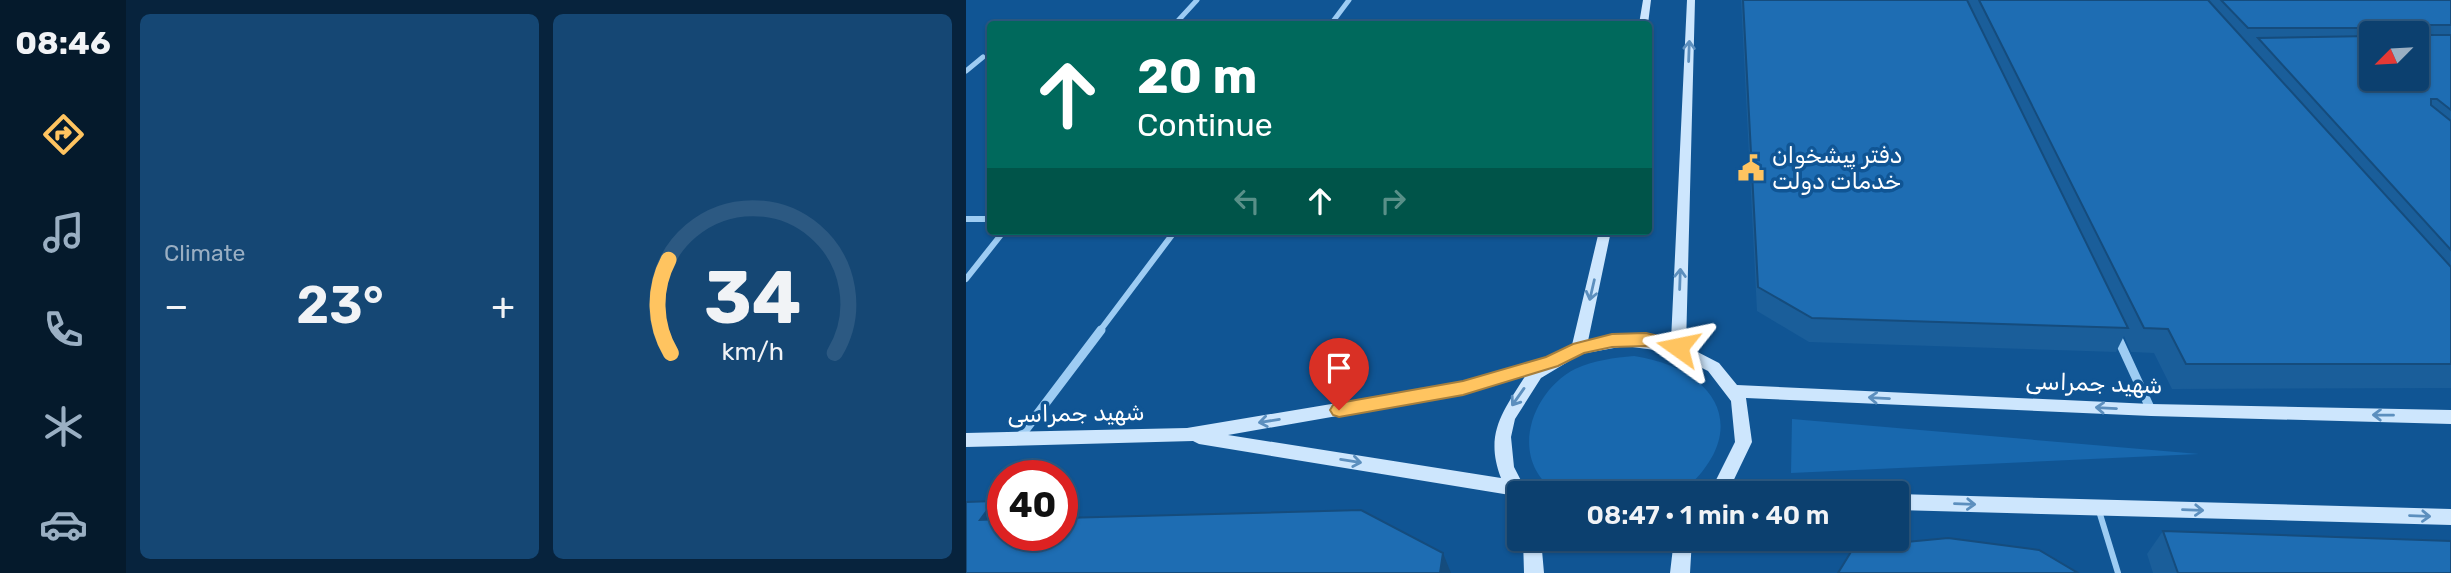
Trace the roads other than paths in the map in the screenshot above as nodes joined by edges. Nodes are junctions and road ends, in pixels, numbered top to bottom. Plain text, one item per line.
1 (1197, 0) edge
2 (1349, 0) edge
3 (1647, 0) edge
4 (1690, 0) edge
5 (1178, 21) edge
6 (1333, 21) edge
7 (1644, 21) edge
8 (983, 57) dead end
9 (966, 71) edge
10 (966, 219) edge
11 (987, 219) edge
12 (1001, 235) edge
13 (1172, 235) edge
14 (1604, 235) edge
15 (966, 279) edge
16 (2110, 323) edge
17 (1678, 347) junction
18 (1579, 348) junction
19 (1552, 362) junction
20 (1734, 391) junction
21 (2151, 410) junction
22 (2451, 417) edge
23 (1187, 435) junction
24 (1018, 439) junction
25 (966, 440) edge
26 (1512, 481) edge
27 (1727, 481) edge
28 (1507, 489) edge
29 (1909, 502) edge
30 (2098, 508) junction
31 (2451, 517) edge
32 (1533, 551) edge
33 (1682, 551) edge
34 (1534, 573) edge
35 (1681, 573) edge
36 (2118, 573) edge

1 - 5 street
2 - 6 street
3 - 7 street
17 -> 4 street
8 - 9 street
10 - 11 street
12 - 15 street
13 - 24 street
14 -> 18 street
16 - 21 street
17 - 18 street
17 - 20 street
18 - 19 street
19 -> 23 street
19 -> 26 street
21 -> 20 street, شهید جمراسی
20 - 27 street
22 -> 21 street, شهید جمراسی
23 - 24 street, شهید جمراسی
23 -> 28 street
24 - 25 street, شهید جمراسی
29 -> 30 street
30 -> 31 street
30 - 36 lane
32 - 34 street
33 - 35 street

